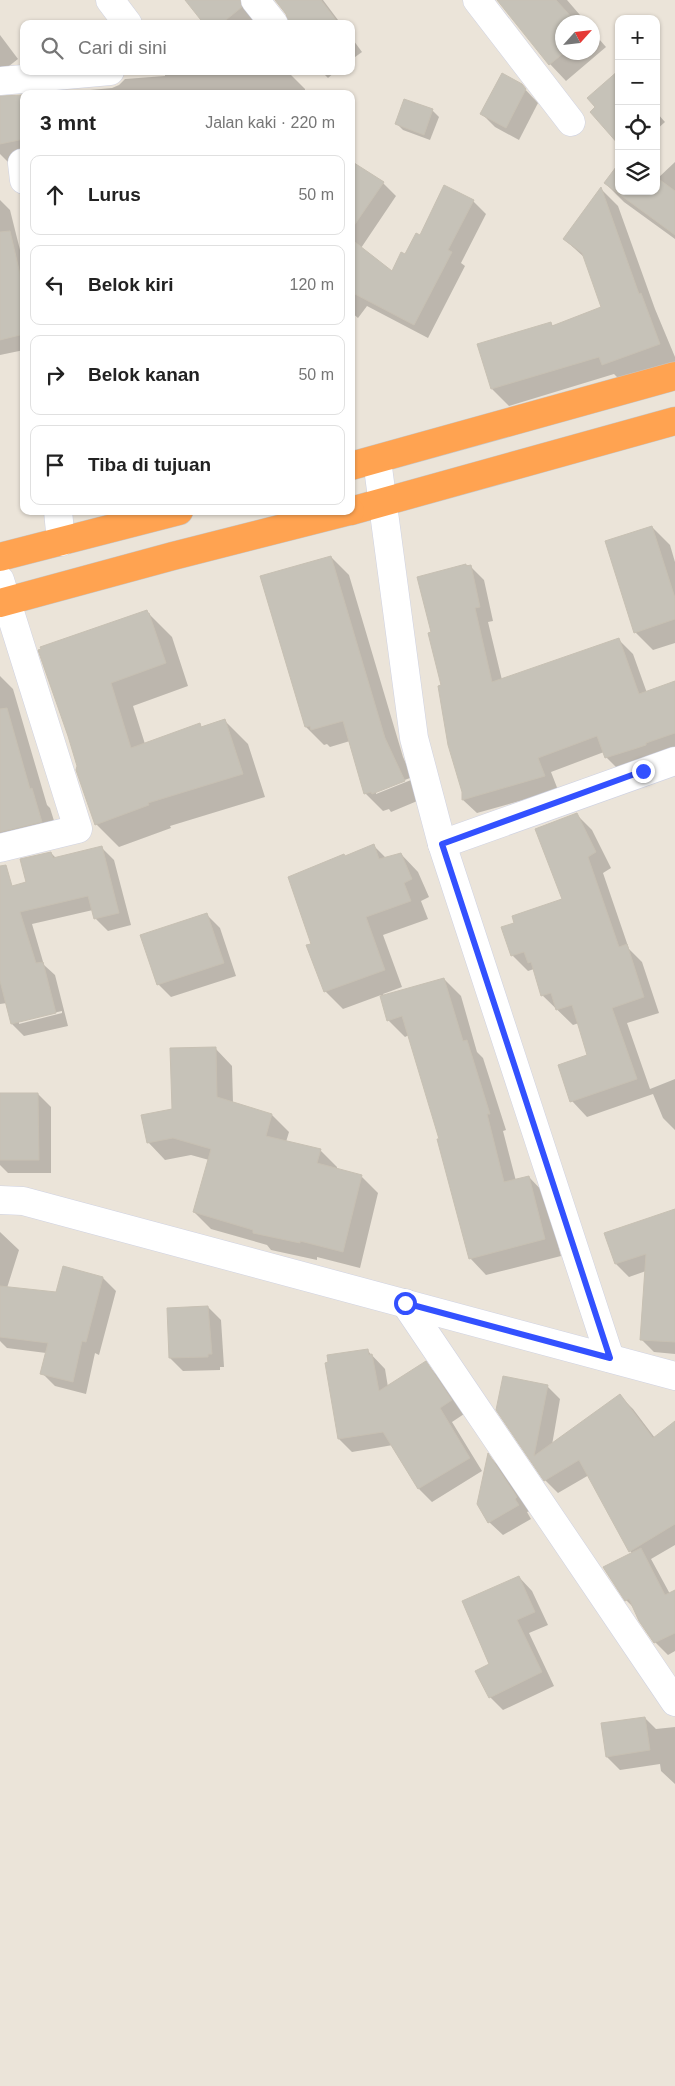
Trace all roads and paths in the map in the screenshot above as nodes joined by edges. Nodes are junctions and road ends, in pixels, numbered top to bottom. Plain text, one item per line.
1 (110, 0) edge
2 (256, 0) edge
3 (477, 0) edge
4 (125, 20) edge
5 (271, 20) edge
6 (66, 75) edge
7 (0, 81) edge
8 (571, 122) dead end
9 (675, 376) edge
10 (639, 386) junction
11 (663, 424) edge
12 (377, 460) junction
13 (355, 465) edge
14 (384, 502) junction
15 (355, 510) edge
16 (58, 515) edge
17 (159, 515) edge
18 (170, 515) edge
19 (334, 515) edge
20 (61, 542) junction
21 (173, 556) junction
22 (0, 557) edge
23 (2, 595) edge
24 (675, 761) edge
25 (442, 844) junction
26 (0, 848) edge
27 (0, 1200) edge
28 (405, 1303) junction
29 (610, 1358) junction
30 (675, 1376) edge
31 (675, 1702) edge

1 - 4 street
2 - 5 street
3 - 8 street
6 - 7 street
9 - 10 highway
10 - 11 highway
10 - 12 highway
11 - 14 highway
12 - 13 highway
12 - 14 street
14 - 15 highway
14 - 25 street
16 - 20 street
17 - 20 highway
18 - 21 highway
19 - 21 highway
20 - 22 highway
21 - 23 highway
23 - 26 street
24 - 25 street
25 - 29 street
27 - 28 street
28 - 29 street
28 - 31 street
29 - 30 street

